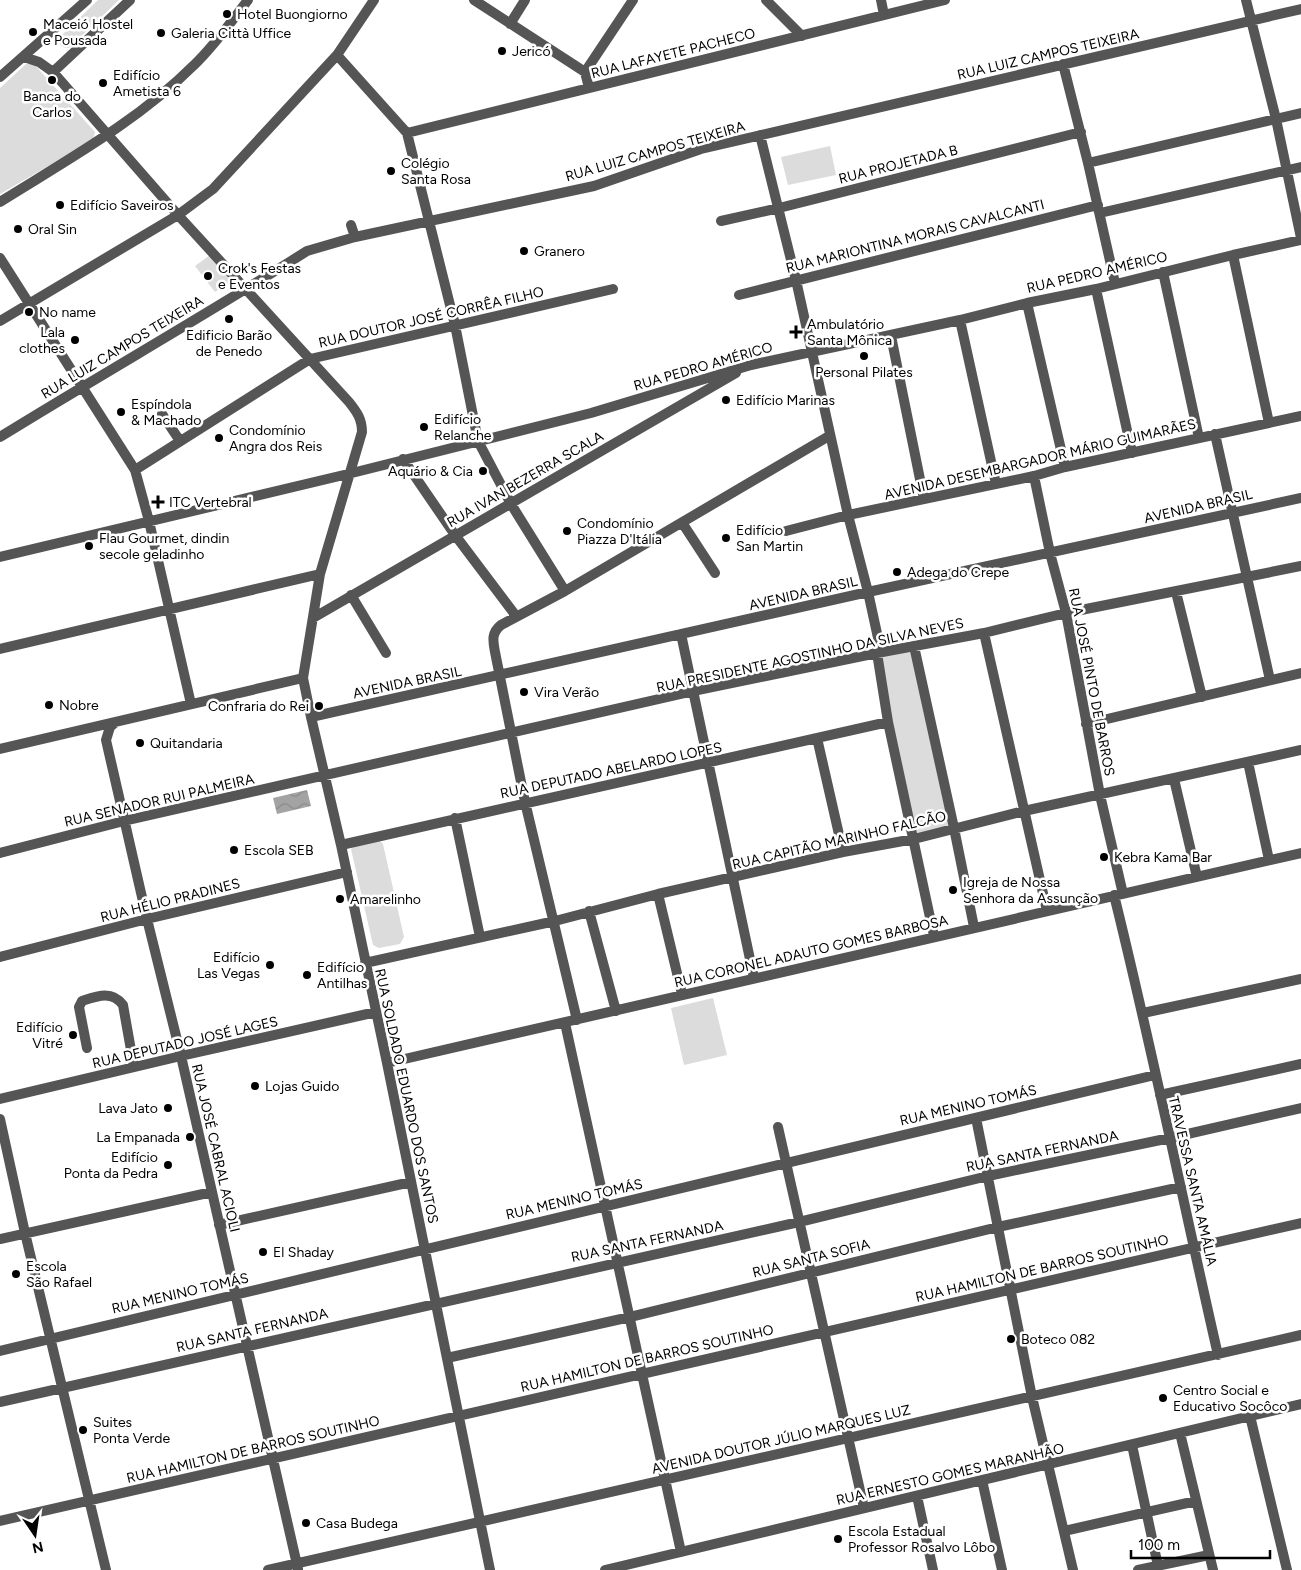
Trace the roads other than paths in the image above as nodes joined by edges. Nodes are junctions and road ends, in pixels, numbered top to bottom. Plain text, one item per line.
1 (87, 0) edge
2 (130, 0) edge
3 (248, 0) edge
4 (374, 0) edge
5 (474, 0) edge
6 (525, 0) edge
7 (633, 0) edge
8 (766, 0) edge
9 (881, 0) edge
10 (945, 0) edge
11 (1246, 0) edge
12 (1301, 9) edge
13 (884, 15) junction
14 (1251, 20) junction
15 (510, 24) junction
16 (802, 36) junction
17 (336, 55) junction
18 (24, 57) junction
19 (1063, 64) junction
20 (53, 72) junction
21 (585, 72) junction
22 (0, 77) edge
23 (589, 88) junction
24 (1301, 112) edge
25 (1276, 118) junction
26 (1081, 132) junction
27 (407, 133) junction
28 (108, 135) junction
29 (760, 135) junction
30 (1088, 162) junction
31 (1301, 167) edge
32 (1287, 170) junction
33 (0, 202) edge
34 (779, 208) junction
35 (1099, 209) junction
36 (178, 215) junction
37 (721, 221) dead end
38 (428, 222) junction
39 (351, 225) dead end
40 (355, 238) junction
41 (1301, 239) edge
42 (1233, 255) junction
43 (0, 258) edge
44 (1163, 272) junction
45 (796, 280) junction
46 (1115, 283) junction
47 (247, 289) junction
48 (613, 289) dead end
49 (1096, 289) junction
50 (739, 295) dead end
51 (29, 303) junction
52 (1027, 303) junction
53 (960, 320) junction
54 (0, 321) edge
55 (455, 325) junction
56 (891, 336) junction
57 (812, 351) junction
58 (310, 360) junction
59 (751, 364) junction
60 (83, 386) junction
61 (162, 414) dead end
62 (1301, 416) edge
63 (1269, 422) junction
64 (1215, 434) junction
65 (829, 436) junction
66 (0, 438) edge
67 (1198, 438) junction
68 (180, 441) junction
69 (478, 441) junction
70 (1132, 453) junction
71 (403, 459) junction
72 (1065, 467) junction
73 (135, 470) junction
74 (348, 474) junction
75 (1034, 476) junction
76 (996, 484) junction
77 (1301, 498) edge
78 (924, 499) junction
79 (511, 504) junction
80 (1232, 512) junction
81 (848, 515) junction
82 (149, 521) junction
83 (683, 524) junction
84 (786, 531) dead end
85 (455, 535) junction
86 (1050, 553) junction
87 (0, 557) edge
88 (1301, 566) edge
89 (715, 573) dead end
90 (320, 574) junction
91 (1248, 577) junction
92 (565, 591) junction
93 (868, 592) junction
94 (1176, 592) junction
95 (351, 595) junction
96 (168, 610) junction
97 (1066, 614) junction
98 (516, 616) junction
99 (313, 618) junction
100 (984, 633) junction
101 (681, 634) junction
102 (914, 646) junction
103 (0, 649) edge
104 (386, 653) dead end
105 (877, 653) junction
106 (1301, 673) edge
107 (499, 676) junction
108 (303, 678) junction
109 (1270, 680) junction
110 (694, 691) junction
111 (1202, 697) junction
112 (191, 704) junction
113 (310, 717) junction
114 (116, 722) junction
115 (888, 722) junction
116 (1086, 724) junction
117 (86, 729) junction
118 (512, 733) junction
119 (817, 738) junction
120 (106, 740) junction
121 (0, 749) edge
122 (1301, 750) edge
123 (709, 762) junction
124 (1248, 762) junction
125 (325, 775) junction
126 (1174, 779) junction
127 (1100, 795) junction
128 (525, 802) junction
129 (1024, 812) junction
130 (455, 818) junction
131 (124, 821) junction
132 (954, 828) junction
133 (914, 838) junction
134 (341, 845) junction
135 (843, 852) junction
136 (0, 854) edge
137 (1301, 854) edge
138 (1269, 860) junction
139 (346, 872) junction
140 (1197, 877) junction
141 (732, 878) junction
142 (658, 894) junction
143 (1118, 895) junction
144 (588, 911) junction
145 (1047, 911) junction
146 (147, 920) junction
147 (555, 921) junction
148 (974, 927) junction
149 (934, 936) junction
150 (480, 937) junction
151 (0, 957) edge
152 (384, 959) junction
153 (365, 963) junction
154 (369, 978) junction
155 (754, 978) junction
156 (1301, 979) edge
157 (682, 994) junction
158 (616, 1011) junction
159 (376, 1012) junction
160 (1143, 1012) junction
161 (358, 1017) junction
162 (577, 1020) junction
163 (565, 1023) junction
164 (87, 1048) dead end
165 (181, 1056) junction
166 (387, 1063) junction
167 (1301, 1064) edge
168 (134, 1067) junction
169 (1155, 1075) junction
170 (1160, 1095) junction
171 (0, 1099) edge
172 (1301, 1108) edge
173 (976, 1118) junction
174 (0, 1119) edge
175 (778, 1127) dead end
176 (1170, 1138) junction
177 (786, 1163) junction
178 (988, 1176) junction
179 (411, 1182) junction
180 (1181, 1187) junction
181 (212, 1192) junction
182 (606, 1206) junction
183 (800, 1222) junction
184 (1301, 1223) edge
185 (219, 1225) junction
186 (998, 1227) junction
187 (25, 1233) junction
188 (0, 1239) edge
189 (1194, 1247) junction
190 (424, 1249) junction
191 (618, 1262) junction
192 (811, 1272) junction
193 (1010, 1289) junction
194 (235, 1294) junction
195 (436, 1303) junction
196 (630, 1316) junction
197 (824, 1332) junction
198 (1301, 1335) edge
199 (51, 1338) junction
200 (247, 1346) junction
201 (0, 1351) edge
202 (1218, 1355) junction
203 (447, 1358) junction
204 (642, 1374) junction
205 (62, 1387) junction
206 (1032, 1397) junction
207 (0, 1402) edge
208 (1301, 1404) edge
209 (459, 1416) junction
210 (1250, 1416) junction
211 (1180, 1433) junction
212 (848, 1437) junction
213 (1132, 1445) junction
214 (272, 1458) junction
215 (1049, 1464) junction
216 (665, 1480) junction
217 (982, 1480) junction
218 (916, 1496) junction
219 (89, 1500) junction
220 (1196, 1501) junction
221 (864, 1508) junction
222 (1145, 1513) junction
223 (0, 1521) edge
224 (481, 1521) junction
225 (1064, 1531) junction
226 (681, 1552) junction
227 (1210, 1555) junction
228 (636, 1566) edge
229 (297, 1567) edge
230 (1154, 1568) edge
231 (106, 1570) edge
232 (268, 1570) edge
233 (490, 1570) edge
234 (605, 1570) edge
235 (933, 1570) edge
236 (1002, 1570) edge
237 (1073, 1570) edge
238 (1138, 1570) edge
239 (1213, 1570) edge
240 (1287, 1570) edge

1 - 18 street
2 - 20 street
3 - 28 street
4 - 17 street
5 - 15 street
6 - 15 street
7 - 21 street
8 - 16 street
9 - 13 street
10 - 13 street, RUA LAFAYETE PACHECO
11 - 14 street
12 - 14 street, RUA LUIZ CAMPOS TEIXEIRA
13 - 16 street, RUA LAFAYETE PACHECO
14 - 19 street, RUA LUIZ CAMPOS TEIXEIRA
14 - 25 street
15 - 21 street
16 - 23 street, RUA LAFAYETE PACHECO
17 - 27 street
17 - 36 street
18 - 20 street, RUA SOLDADO EDUARDO DOS SANTOS
18 - 22 street
19 - 26 street
19 - 29 street, RUA LUIZ CAMPOS TEIXEIRA
20 - 28 street, RUA SOLDADO EDUARDO DOS SANTOS
21 - 23 street
23 - 27 street, RUA LAFAYETE PACHECO
24 - 25 street
25 - 30 street
25 - 32 street
26 - 30 street
26 - 34 street, RUA PROJETADA B
27 - 38 street
28 - 33 street
28 - 36 street, RUA SOLDADO EDUARDO DOS SANTOS
29 - 34 street
29 - 38 street, RUA LUIZ CAMPOS TEIXEIRA
30 - 35 street
31 - 32 street, RUA MARIONTINA MORAIS CAVALCANTI
32 - 35 street, RUA MARIONTINA MORAIS CAVALCANTI
32 - 41 street
34 - 37 street, RUA PROJETADA B
34 - 45 street
35 - 45 street, RUA MARIONTINA MORAIS CAVALCANTI
35 - 46 street
36 - 47 street, RUA SOLDADO EDUARDO DOS SANTOS
36 - 51 street
38 - 40 street, RUA LUIZ CAMPOS TEIXEIRA
38 - 55 street
39 - 40 street
40 - 47 street, RUA LUIZ CAMPOS TEIXEIRA
41 - 42 street, RUA PEDRO AMÉRICO
42 - 44 street, RUA PEDRO AMÉRICO
42 - 63 street
43 - 51 street
44 - 46 street, RUA PEDRO AMÉRICO
44 - 67 street
45 - 50 street, RUA MARIONTINA MORAIS CAVALCANTI
45 - 57 street
46 - 49 street, RUA PEDRO AMÉRICO
47 - 58 street, RUA SOLDADO EDUARDO DOS SANTOS
47 - 60 street, RUA LUIZ CAMPOS TEIXEIRA
48 - 55 street, RUA DOUTOR JOSÉ CORRÊA FILHO
49 - 52 street, RUA PEDRO AMÉRICO
49 - 70 street
51 - 54 street
51 - 60 street
52 - 53 street, RUA PEDRO AMÉRICO
52 - 72 street
53 - 56 street, RUA PEDRO AMÉRICO
53 - 76 street
55 - 58 street, RUA DOUTOR JOSÉ CORRÊA FILHO
55 - 69 street
56 - 57 street, RUA PEDRO AMÉRICO
56 - 78 street
57 - 59 street, RUA PEDRO AMÉRICO
57 - 65 street
58 - 68 street, RUA DOUTOR JOSÉ CORRÊA FILHO
58 - 74 street, RUA SOLDADO EDUARDO DOS SANTOS
59 - 69 street, RUA PEDRO AMÉRICO
59 - 79 street, RUA IVAN BEZERRA SCALA
60 - 66 street, RUA LUIZ CAMPOS TEIXEIRA
60 - 73 street
61 - 68 street
62 - 63 street, AVENIDA DESEMBARGADOR MÁRIO GUIMARÃES
63 - 64 street, AVENIDA DESEMBARGADOR MÁRIO GUIMARÃES
64 - 67 street, AVENIDA DESEMBARGADOR MÁRIO GUIMARÃES
64 - 80 street
65 - 81 street
65 - 83 street
67 - 70 street, AVENIDA DESEMBARGADOR MÁRIO GUIMARÃES
68 - 73 street, RUA DOUTOR JOSÉ CORRÊA FILHO
69 - 71 street, RUA PEDRO AMÉRICO
69 - 79 street
70 - 72 street, AVENIDA DESEMBARGADOR MÁRIO GUIMARÃES
71 - 74 street, RUA PEDRO AMÉRICO
71 - 85 street
72 - 75 street, AVENIDA DESEMBARGADOR MÁRIO GUIMARÃES
73 - 82 street
74 - 82 street, RUA PEDRO AMÉRICO
74 - 90 street, RUA SOLDADO EDUARDO DOS SANTOS
75 - 76 street, AVENIDA DESEMBARGADOR MÁRIO GUIMARÃES
75 - 86 street, RUA JOSÉ PINTO DE BARROS
76 - 78 street, AVENIDA DESEMBARGADOR MÁRIO GUIMARÃES
77 - 80 street, AVENIDA BRASIL
78 - 81 street, AVENIDA DESEMBARGADOR MÁRIO GUIMARÃES
79 - 85 street, RUA IVAN BEZERRA SCALA
79 - 92 street
80 - 86 street, AVENIDA BRASIL
80 - 91 street
81 - 84 street, AVENIDA DESEMBARGADOR MÁRIO GUIMARÃES
81 - 93 street
82 - 87 street, RUA PEDRO AMÉRICO
82 - 96 street
83 - 89 street
83 - 92 street
85 - 95 street, RUA IVAN BEZERRA SCALA
85 - 98 street
86 - 93 street, AVENIDA BRASIL
86 - 97 street, RUA JOSÉ PINTO DE BARROS
88 - 91 street, RUA PRESIDENTE AGOSTINHO DA SILVA NEVES
90 - 96 street
90 - 99 street, RUA SOLDADO EDUARDO DOS SANTOS
91 - 94 street, RUA PRESIDENTE AGOSTINHO DA SILVA NEVES
91 - 109 street
92 - 98 street
93 - 101 street, AVENIDA BRASIL
93 - 105 street
94 - 97 street, RUA PRESIDENTE AGOSTINHO DA SILVA NEVES
94 - 111 street
95 - 99 street, RUA IVAN BEZERRA SCALA
95 - 104 street
96 - 103 street
96 - 112 street
97 - 100 street, RUA PRESIDENTE AGOSTINHO DA SILVA NEVES
97 - 116 street, RUA JOSÉ PINTO DE BARROS
98 - 107 street
99 - 108 street, RUA SOLDADO EDUARDO DOS SANTOS
100 - 102 street, RUA PRESIDENTE AGOSTINHO DA SILVA NEVES
100 - 129 street
101 - 107 street, AVENIDA BRASIL
101 - 110 street
102 - 105 street, RUA PRESIDENTE AGOSTINHO DA SILVA NEVES
102 - 132 street
105 - 110 street, RUA PRESIDENTE AGOSTINHO DA SILVA NEVES
105 - 115 street
106 - 109 street
107 - 113 street, AVENIDA BRASIL
107 - 118 street
108 - 112 street
108 - 113 street, RUA SOLDADO EDUARDO DOS SANTOS
109 - 111 street
110 - 118 street, RUA PRESIDENTE AGOSTINHO DA SILVA NEVES
110 - 123 street
111 - 116 street
112 - 114 street
113 - 125 street, RUA SOLDADO EDUARDO DOS SANTOS
114 - 117 street
114 - 120 street
115 - 119 street, RUA DEPUTADO ABELARDO LOPES
115 - 133 street
116 - 127 street, RUA JOSÉ PINTO DE BARROS
117 - 120 street
117 - 121 street
118 - 125 street, RUA PRESIDENTE AGOSTINHO DA SILVA NEVES
118 - 128 street
119 - 123 street, RUA DEPUTADO ABELARDO LOPES
119 - 135 street
120 - 131 street, RUA JOSÉ CABRAL ACIOLI
122 - 124 street, RUA CAPITÃO MARINHO FALCÃO
123 - 128 street, RUA DEPUTADO ABELARDO LOPES
123 - 141 street
124 - 126 street, RUA CAPITÃO MARINHO FALCÃO
124 - 138 street
125 - 131 street, RUA SENADOR RUI PALMEIRA
125 - 134 street, RUA SOLDADO EDUARDO DOS SANTOS
126 - 127 street, RUA CAPITÃO MARINHO FALCÃO
126 - 140 street
127 - 129 street, RUA CAPITÃO MARINHO FALCÃO
127 - 143 street, RUA JOSÉ PINTO DE BARROS
128 - 130 street, RUA DEPUTADO ABELARDO LOPES
128 - 147 street
129 - 132 street, RUA CAPITÃO MARINHO FALCÃO
129 - 145 street
130 - 134 street, RUA DEPUTADO ABELARDO LOPES
130 - 150 street
131 - 136 street, RUA SENADOR RUI PALMEIRA
131 - 146 street, RUA JOSÉ CABRAL ACIOLI
132 - 133 street, RUA CAPITÃO MARINHO FALCÃO
132 - 148 street
133 - 135 street, RUA CAPITÃO MARINHO FALCÃO
133 - 149 street
134 - 139 street, RUA SOLDADO EDUARDO DOS SANTOS
135 - 141 street, RUA CAPITÃO MARINHO FALCÃO
137 - 138 street, RUA CORONEL ADAUTO GOMES BARBOSA
138 - 140 street, RUA CORONEL ADAUTO GOMES BARBOSA
139 - 146 street, RUA HÉLIO PRADINES
139 - 153 street, RUA SOLDADO EDUARDO DOS SANTOS
140 - 143 street, RUA CORONEL ADAUTO GOMES BARBOSA
141 - 142 street, RUA CAPITÃO MARINHO FALCÃO
141 - 155 street
142 - 144 street, RUA CAPITÃO MARINHO FALCÃO
142 - 157 street
143 - 145 street, RUA CORONEL ADAUTO GOMES BARBOSA
143 - 160 street, RUA JOSÉ PINTO DE BARROS
144 - 147 street, RUA CAPITÃO MARINHO FALCÃO
144 - 158 street
145 - 148 street, RUA CORONEL ADAUTO GOMES BARBOSA
146 - 151 street, RUA HÉLIO PRADINES
146 - 165 street, RUA JOSÉ CABRAL ACIOLI
147 - 150 street, RUA CAPITÃO MARINHO FALCÃO
147 - 162 street
148 - 149 street, RUA CORONEL ADAUTO GOMES BARBOSA
149 - 155 street, RUA CORONEL ADAUTO GOMES BARBOSA
150 - 152 street, RUA CAPITÃO MARINHO FALCÃO
152 - 153 street, RUA CAPITÃO MARINHO FALCÃO
152 - 154 street
153 - 154 street, RUA SOLDADO EDUARDO DOS SANTOS
153 - 161 street
154 - 159 street, RUA SOLDADO EDUARDO DOS SANTOS
155 - 157 street, RUA CORONEL ADAUTO GOMES BARBOSA
156 - 160 street
157 - 158 street, RUA CORONEL ADAUTO GOMES BARBOSA
158 - 162 street, RUA CORONEL ADAUTO GOMES BARBOSA
159 - 161 street, RUA DEPUTADO JOSÉ LAGES
159 - 166 street, RUA SOLDADO EDUARDO DOS SANTOS
160 - 169 street, TRAVESSA SANTA AMÁLIA
161 - 165 street, RUA DEPUTADO JOSÉ LAGES
162 - 163 street, RUA CORONEL ADAUTO GOMES BARBOSA
163 - 166 street, RUA CORONEL ADAUTO GOMES BARBOSA
163 - 182 street
164 - 168 street
165 - 168 street, RUA DEPUTADO JOSÉ LAGES
165 - 181 street, RUA JOSÉ CABRAL ACIOLI
166 - 179 street, RUA SOLDADO EDUARDO DOS SANTOS
167 - 170 street
168 - 171 street, RUA DEPUTADO JOSÉ LAGES
169 - 170 street, TRAVESSA SANTA AMÁLIA
169 - 173 street, RUA MENINO TOMÁS
170 - 176 street, TRAVESSA SANTA AMÁLIA
172 - 176 street, RUA SANTA FERNANDA
173 - 177 street, RUA MENINO TOMÁS
173 - 178 street
174 - 187 street
175 - 177 street
176 - 178 street, RUA SANTA FERNANDA
176 - 180 street, TRAVESSA SANTA AMÁLIA
177 - 182 street, RUA MENINO TOMÁS
177 - 183 street
178 - 183 street, RUA SANTA FERNANDA
178 - 186 street
179 - 185 street
179 - 190 street, RUA SOLDADO EDUARDO DOS SANTOS
180 - 186 street, RUA SANTA SOFIA
180 - 189 street, TRAVESSA SANTA AMÁLIA
181 - 185 street, RUA JOSÉ CABRAL ACIOLI
181 - 187 street
182 - 190 street, RUA MENINO TOMÁS
182 - 191 street
183 - 191 street, RUA SANTA FERNANDA
183 - 192 street
184 - 189 street, RUA HAMILTON DE BARROS SOUTINHO
185 - 194 street, RUA JOSÉ CABRAL ACIOLI
186 - 192 street, RUA SANTA SOFIA
186 - 193 street
187 - 188 street
187 - 199 street
189 - 193 street, RUA HAMILTON DE BARROS SOUTINHO
189 - 202 street, TRAVESSA SANTA AMÁLIA
190 - 194 street, RUA MENINO TOMÁS
190 - 195 street, RUA SOLDADO EDUARDO DOS SANTOS
191 - 195 street, RUA SANTA FERNANDA
191 - 196 street
192 - 196 street, RUA SANTA SOFIA
192 - 197 street
193 - 197 street, RUA HAMILTON DE BARROS SOUTINHO
193 - 206 street
194 - 199 street, RUA MENINO TOMÁS
194 - 200 street, RUA JOSÉ CABRAL ACIOLI
195 - 200 street, RUA SANTA FERNANDA
195 - 203 street, RUA SOLDADO EDUARDO DOS SANTOS
196 - 203 street, RUA SANTA SOFIA
196 - 204 street
197 - 204 street, RUA HAMILTON DE BARROS SOUTINHO
197 - 212 street
198 - 202 street, AVENIDA DOUTOR JÚLIO MARQUES LUZ
199 - 201 street, RUA MENINO TOMÁS
199 - 205 street
200 - 205 street, RUA SANTA FERNANDA
200 - 214 street, RUA JOSÉ CABRAL ACIOLI
202 - 206 street, AVENIDA DOUTOR JÚLIO MARQUES LUZ
203 - 209 street, RUA SOLDADO EDUARDO DOS SANTOS
204 - 209 street, RUA HAMILTON DE BARROS SOUTINHO
204 - 216 street
205 - 207 street, RUA SANTA FERNANDA
205 - 219 street
206 - 212 street, AVENIDA DOUTOR JÚLIO MARQUES LUZ
206 - 215 street
208 - 210 street, RUA ERNESTO GOMES MARANHÃO
209 - 214 street, RUA HAMILTON DE BARROS SOUTINHO
209 - 224 street, RUA SOLDADO EDUARDO DOS SANTOS
210 - 211 street, RUA ERNESTO GOMES MARANHÃO
210 - 240 street
211 - 213 street, RUA ERNESTO GOMES MARANHÃO
211 - 220 street
212 - 216 street, AVENIDA DOUTOR JÚLIO MARQUES LUZ
212 - 221 street
213 - 215 street, RUA ERNESTO GOMES MARANHÃO
213 - 222 street
214 - 219 street, RUA HAMILTON DE BARROS SOUTINHO
214 - 229 street, RUA JOSÉ CABRAL ACIOLI
215 - 217 street, RUA ERNESTO GOMES MARANHÃO
215 - 225 street
216 - 224 street, AVENIDA DOUTOR JÚLIO MARQUES LUZ
216 - 226 street
217 - 218 street, RUA ERNESTO GOMES MARANHÃO
217 - 236 street
218 - 221 street, RUA ERNESTO GOMES MARANHÃO
218 - 235 street
219 - 223 street, RUA HAMILTON DE BARROS SOUTINHO
219 - 231 street
220 - 222 street
220 - 227 street
221 - 226 street, RUA ERNESTO GOMES MARANHÃO
222 - 225 street
222 - 230 street
224 - 229 street, AVENIDA DOUTOR JÚLIO MARQUES LUZ
224 - 233 street, RUA SOLDADO EDUARDO DOS SANTOS
225 - 237 street
226 - 228 street, RUA ERNESTO GOMES MARANHÃO
227 - 230 street
227 - 239 street
228 - 234 street, RUA ERNESTO GOMES MARANHÃO
229 - 232 street, AVENIDA DOUTOR JÚLIO MARQUES LUZ
230 - 238 street

